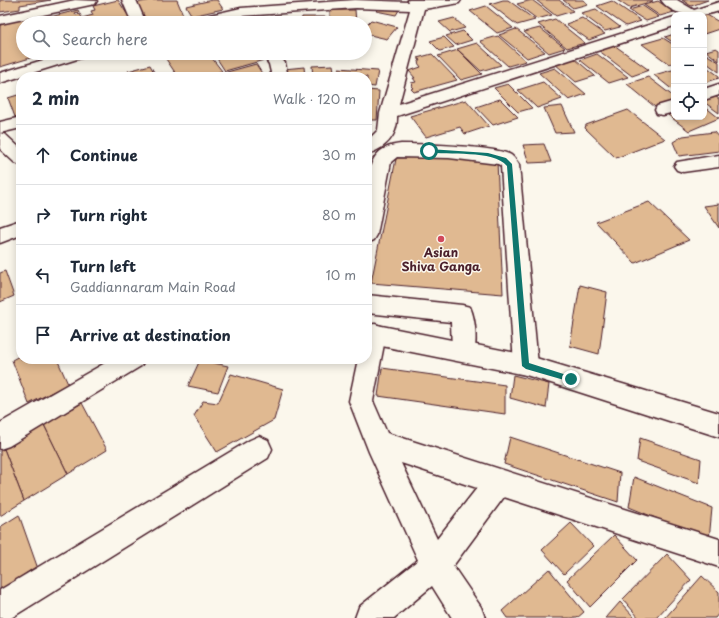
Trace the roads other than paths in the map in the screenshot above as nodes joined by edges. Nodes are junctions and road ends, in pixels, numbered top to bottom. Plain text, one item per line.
1 (129, 0) edge
2 (454, 0) edge
3 (668, 0) edge
4 (90, 1) dead end
5 (353, 2) edge
6 (416, 3) edge
7 (719, 6) edge
8 (241, 12) edge
9 (687, 12) edge
10 (701, 12) edge
11 (19, 16) edge
12 (136, 16) edge
13 (224, 16) edge
14 (16, 17) edge
15 (0, 20) edge
16 (671, 22) edge
17 (59, 60) edge
18 (274, 60) edge
19 (20, 72) edge
20 (279, 72) edge
21 (16, 73) edge
22 (0, 78) edge
23 (388, 112) junction
24 (16, 123) edge
25 (0, 128) edge
26 (0, 139) edge
27 (372, 145) edge
28 (16, 154) edge
29 (719, 161) edge
30 (682, 166) dead end
31 (372, 209) edge
32 (16, 228) edge
33 (0, 235) edge
34 (372, 305) edge
35 (372, 333) edge
36 (464, 352) junction
37 (124, 364) edge
38 (366, 364) edge
39 (526, 366) junction
40 (719, 425) edge
41 (0, 437) edge
42 (378, 443) junction
43 (259, 449) dead end
44 (499, 482) junction
45 (719, 553) edge
46 (435, 565) junction
47 (0, 607) edge
48 (370, 618) edge
49 (470, 618) edge

1 - 12 street
2 - 6 street
3 - 9 street
4 - 11 street
5 - 6 street
5 - 8 street
6 - 23 street
7 - 10 street
8 - 13 street
14 - 15 street
16 - 23 street
17 - 19 street
18 - 20 street
21 - 22 street
23 - 27 street
24 - 25 street
26 - 28 street
29 - 30 street
31 - 39 street
32 - 33 street
34 - 36 street
35 - 36 street
36 - 39 street
37 - 41 street
38 - 42 street
39 - 40 street
42 - 44 street
42 - 46 street
43 - 47 street
44 - 45 street
44 - 46 street
46 - 48 street
46 - 49 street

